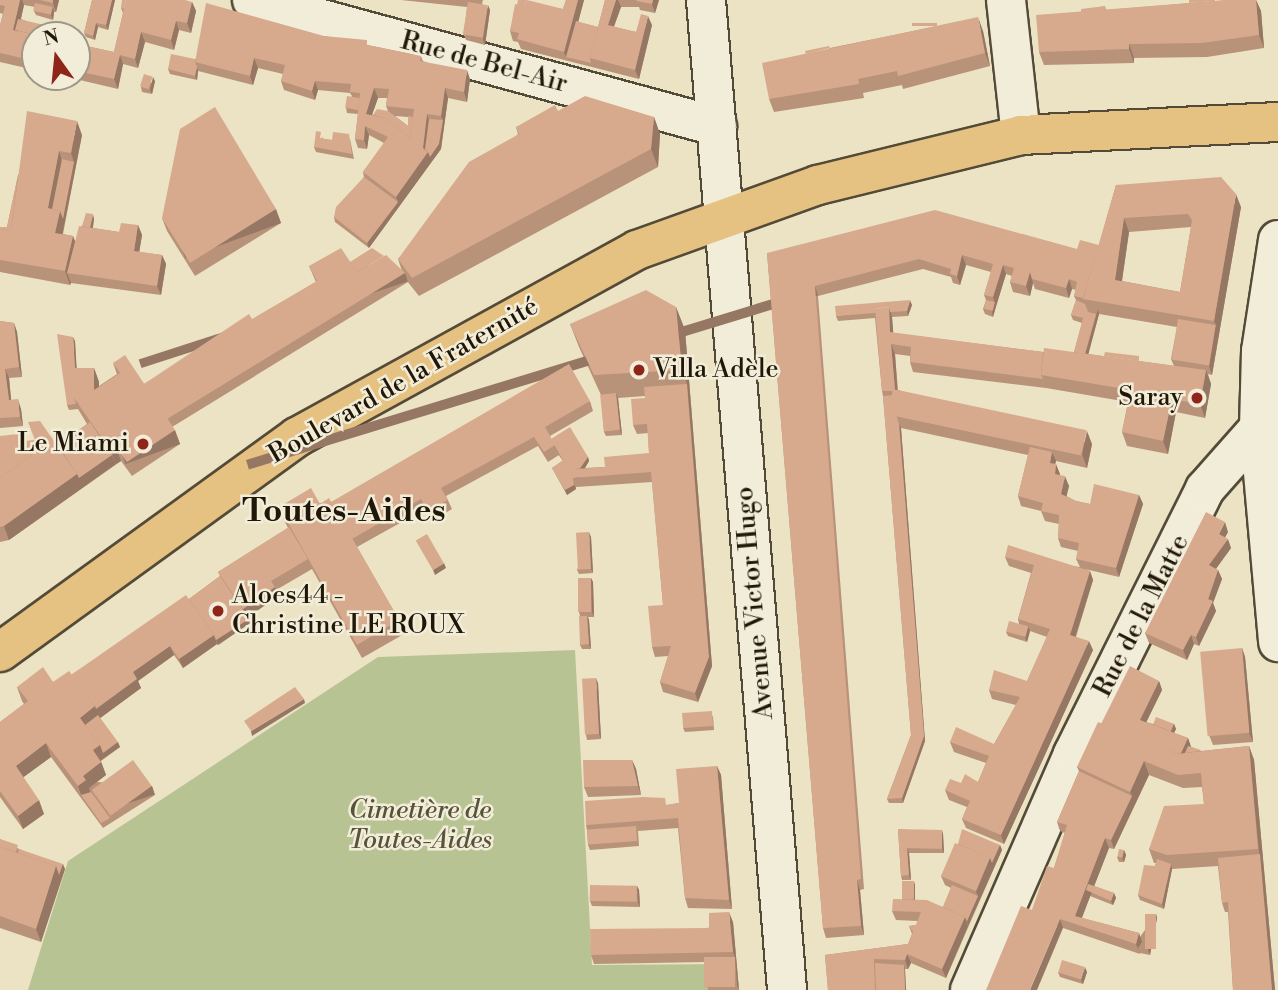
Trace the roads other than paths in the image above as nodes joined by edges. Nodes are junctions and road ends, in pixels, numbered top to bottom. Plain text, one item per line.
1 (252, 0) edge
2 (706, 0) edge
3 (1006, 0) edge
4 (1278, 122) edge
5 (717, 126) junction
6 (1021, 135) junction
7 (724, 216) junction
8 (1278, 240) edge
9 (1268, 437) edge
10 (1278, 642) edge
11 (0, 652) edge
12 (787, 990) edge
13 (970, 990) edge

1 - 5 street, Rue de Bel-Air
2 - 5 street, Avenue Victor Hugo
3 - 6 street
4 - 6 main road, Boulevard de la Fraternité
5 - 7 street, Avenue Victor Hugo
6 - 7 main road, Boulevard de la Fraternité
7 - 11 main road, Boulevard de la Fraternité
7 - 12 street, Avenue Victor Hugo
8 - 9 street
9 - 10 street
9 - 13 street, Rue de la Matte

